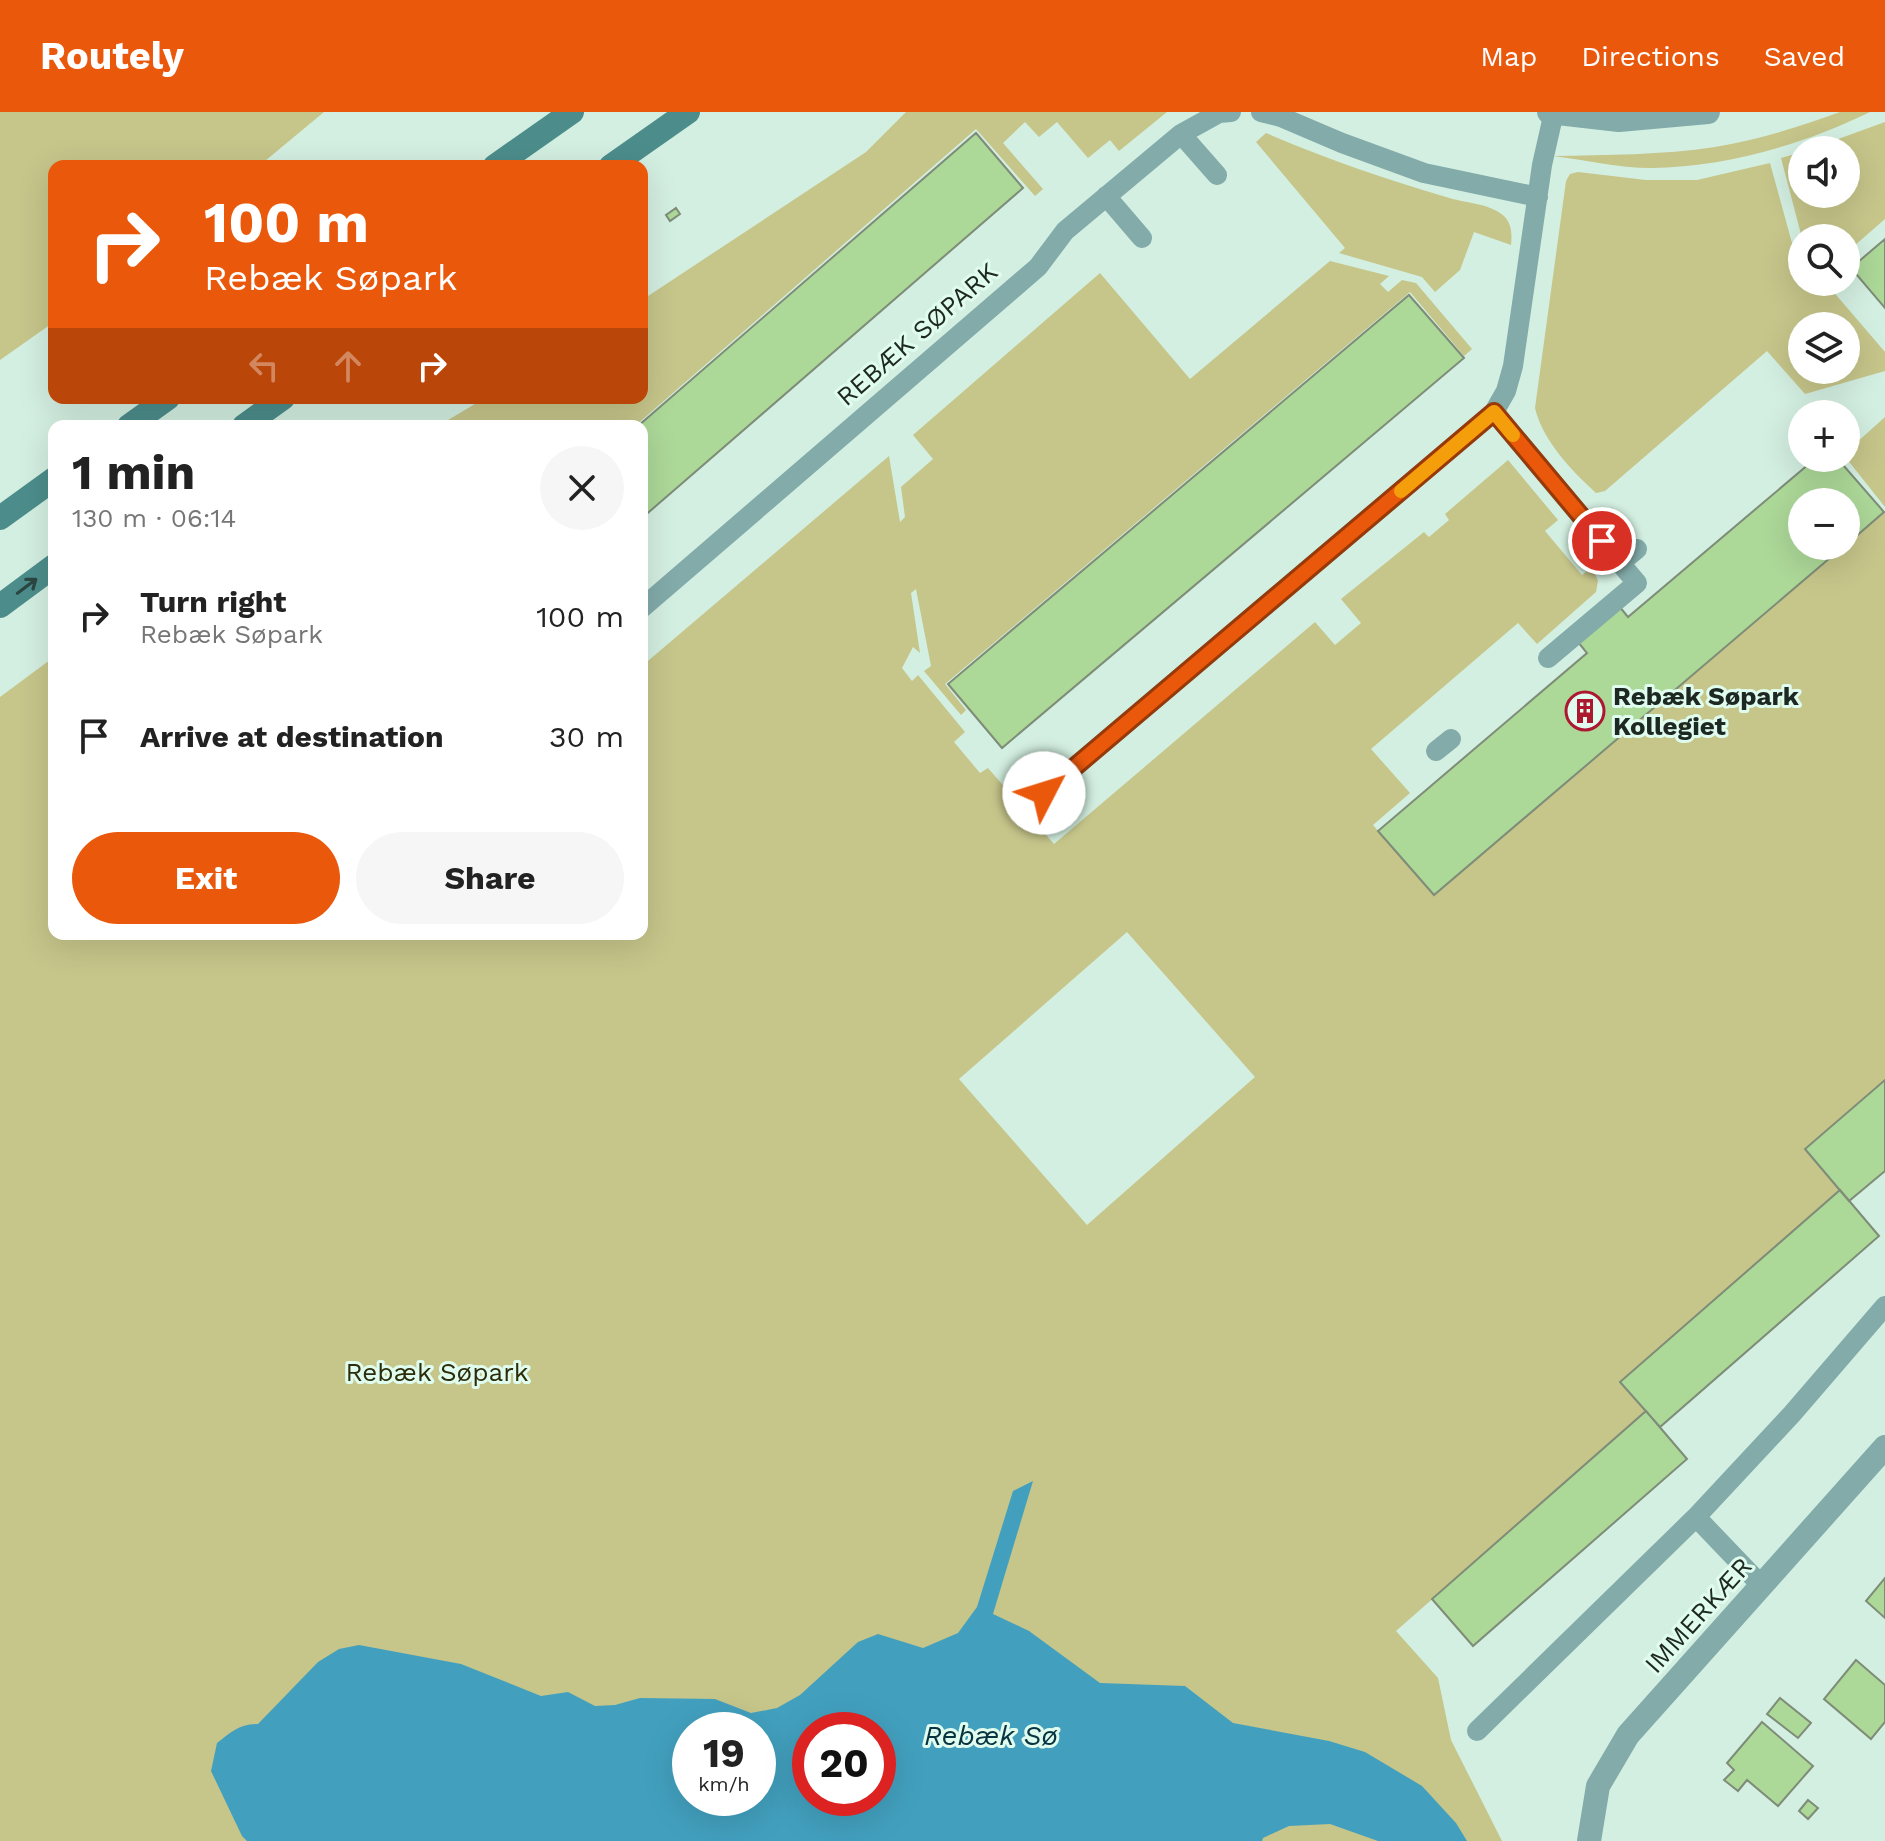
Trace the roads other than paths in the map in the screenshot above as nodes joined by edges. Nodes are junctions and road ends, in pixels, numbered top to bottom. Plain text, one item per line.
1 (553, 112) edge
2 (572, 112) edge
3 (688, 112) edge
4 (709, 112) edge
5 (1231, 112) edge
6 (1261, 112) edge
7 (1553, 112) edge
8 (1708, 112) edge
9 (1181, 134) junction
10 (632, 152) junction
11 (500, 160) edge
12 (502, 160) edge
13 (620, 160) edge
14 (1217, 175) dead end
15 (1106, 196) junction
16 (1538, 197) junction
17 (1142, 238) dead end
18 (160, 404) edge
19 (275, 404) edge
20 (1494, 412) junction
21 (137, 420) edge
22 (252, 420) edge
23 (48, 483) edge
24 (0, 518) edge
25 (1637, 549) dead end
26 (1620, 563) junction
27 (48, 570) edge
28 (648, 603) edge
29 (0, 606) edge
30 (1548, 658) dead end
31 (1044, 793) dead end
32 (1885, 1306) edge
33 (1885, 1447) edge
34 (1696, 1517) junction
35 (1762, 1586) junction
36 (1477, 1731) dead end
37 (1589, 1841) edge

1 - 11 street
2 - 12 street
3 - 10 street
4 - 10 street
5 - 9 lane, REBÆK SØPARK
6 - 16 lane
7 - 8 street
7 - 16 lane
9 - 14 lane
9 - 15 lane, REBÆK SØPARK
10 - 13 street
15 - 17 lane
15 - 28 lane, REBÆK SØPARK
16 - 20 lane
18 - 21 street
19 - 22 street
20 - 26 lane
20 - 31 lane
23 - 24 street
25 - 26 lane
26 - 30 lane
29 -> 27 street
32 - 34 lane
33 - 35 street, IMMERKÆR
34 - 35 lane
34 - 36 lane
35 - 37 street, IMMERKÆR

